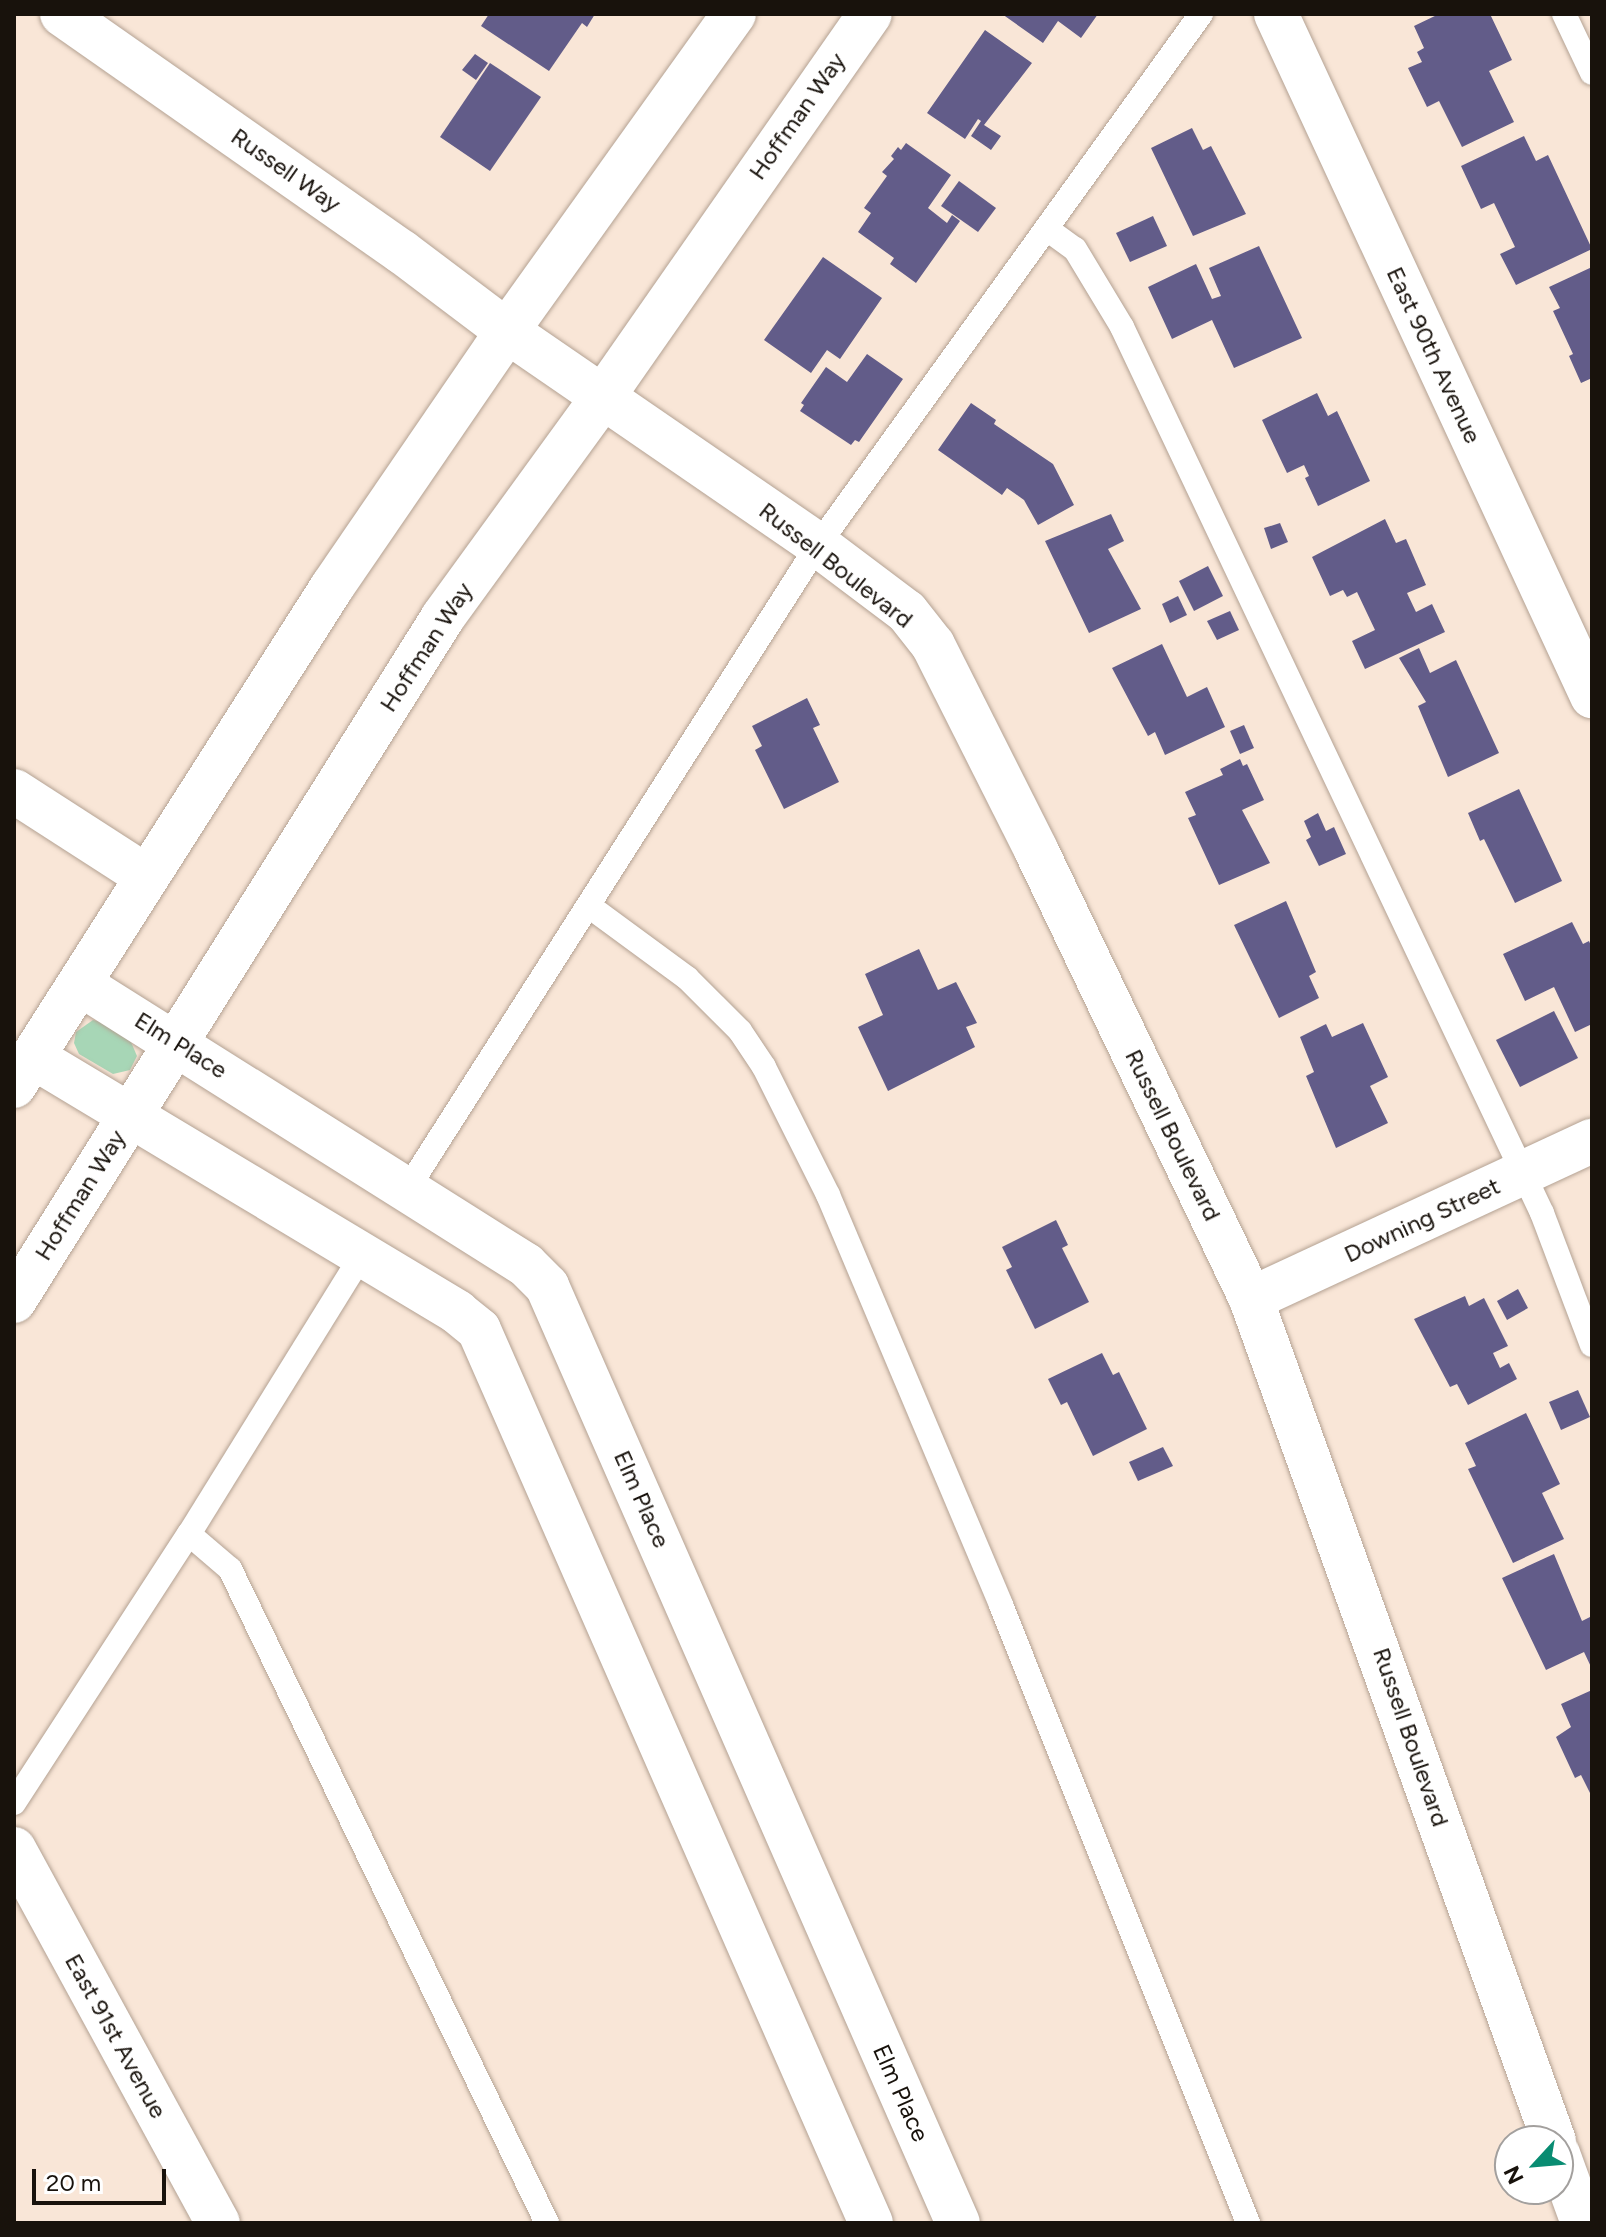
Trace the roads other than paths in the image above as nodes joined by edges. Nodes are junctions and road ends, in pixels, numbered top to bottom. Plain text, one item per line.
1 (62, 14) edge
2 (734, 14) edge
3 (870, 14) edge
4 (1201, 14) edge
5 (1276, 14) edge
6 (1564, 14) edge
7 (1592, 73) edge
8 (1047, 229) junction
9 (507, 331) junction
10 (602, 398) junction
11 (818, 545) junction
12 (1592, 696) edge
13 (14, 791) edge
14 (146, 876) junction
15 (589, 906) junction
16 (80, 984) junction
17 (175, 1041) junction
18 (23, 1072) edge
19 (129, 1116) junction
20 (1592, 1141) edge
21 (1523, 1173) junction
22 (408, 1188) junction
23 (362, 1255) junction
24 (1251, 1299) junction
25 (14, 1301) edge
26 (1592, 1345) edge
27 (189, 1534) junction
28 (14, 1803) edge
29 (14, 1849) edge
30 (1548, 2125) edge
31 (1574, 2198) edge
32 (218, 2223) edge
33 (547, 2223) edge
34 (871, 2223) edge
35 (958, 2223) edge
36 (1248, 2223) edge
37 (1583, 2223) edge

1 - 9 street, Russell Way
2 - 9 street
3 - 10 street, Hoffman Way
4 - 8 lane
5 - 12 street, East 90th Avenue
6 - 7 lane
8 - 11 lane
8 - 21 lane
9 - 10 street, Russell Boulevard
9 - 14 street
10 - 11 street, Russell Boulevard
10 - 17 street, Hoffman Way
11 - 15 lane
11 - 24 street, Russell Boulevard
13 - 14 street
14 - 16 street
15 - 22 lane
15 - 36 lane
16 - 17 street, Elm Place
16 - 18 street
17 - 19 street, Hoffman Way
17 - 22 street, Elm Place
18 - 19 street
19 - 23 street
19 - 25 street, Hoffman Way
20 - 21 street, Downing Street
21 - 24 street, Downing Street
21 - 26 lane
22 - 35 street, Elm Place
23 - 27 lane
23 - 34 street
24 - 30 street, Russell Boulevard
27 - 28 lane
27 - 33 lane
29 - 32 street, East 91st Avenue
31 - 37 street

